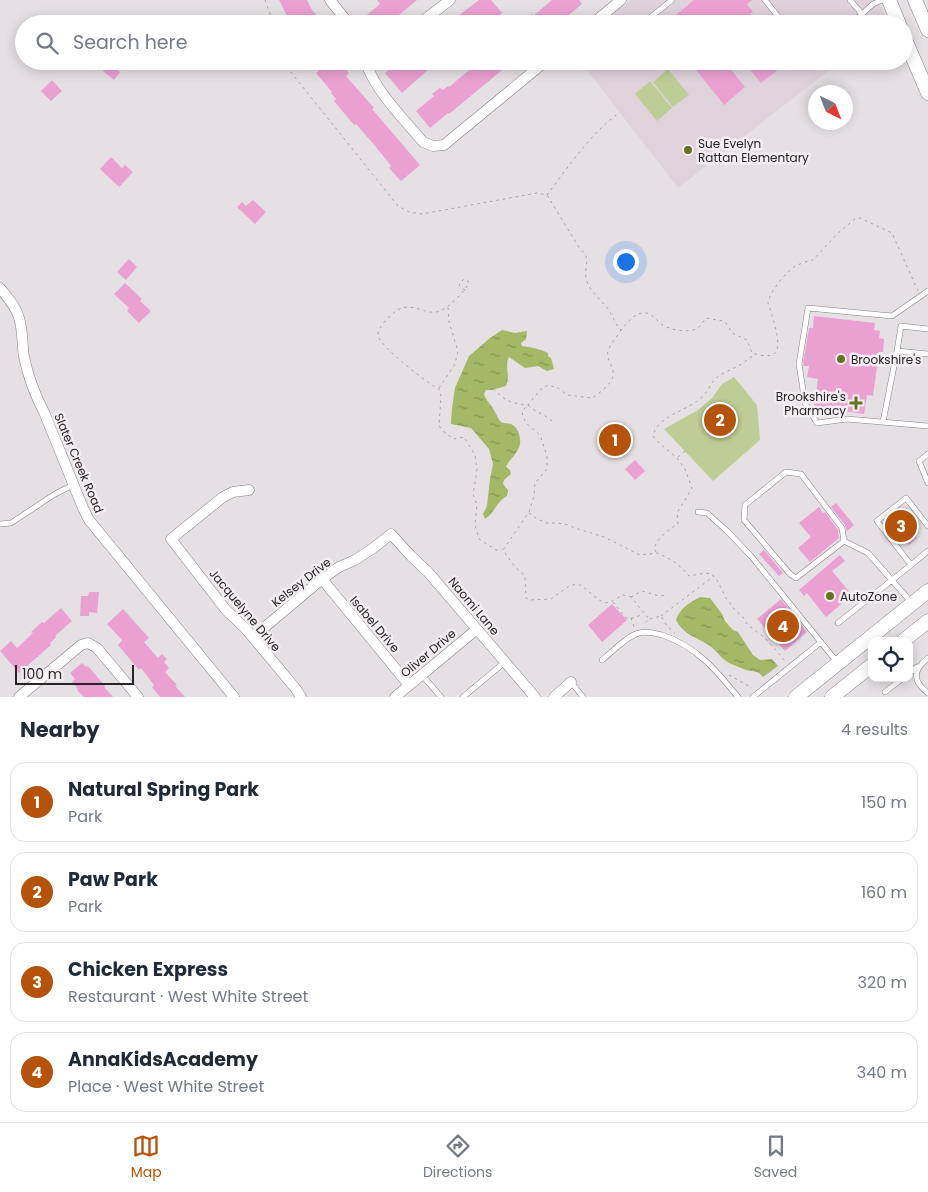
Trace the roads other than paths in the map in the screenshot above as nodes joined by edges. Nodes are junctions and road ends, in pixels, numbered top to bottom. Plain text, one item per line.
1 (330, 0) edge
2 (450, 0) edge
3 (621, 0) edge
4 (672, 0) edge
5 (765, 0) edge
6 (850, 0) edge
7 (882, 0) edge
8 (889, 0) edge
9 (915, 0) edge
10 (862, 14) joint
11 (342, 15) edge
12 (431, 15) edge
13 (603, 15) edge
14 (653, 15) edge
15 (777, 15) edge
16 (895, 15) edge
17 (928, 30) edge
18 (913, 58) edge
19 (369, 70) edge
20 (535, 70) edge
21 (928, 93) edge
22 (0, 288) edge
23 (928, 291) edge
24 (892, 316) junction
25 (901, 326) junction
26 (928, 329) edge
27 (897, 351) junction
28 (928, 354) edge
29 (883, 422) junction
30 (928, 426) edge
31 (928, 454) edge
32 (926, 470) edge
33 (928, 483) edge
34 (74, 485) junction
35 (250, 490) dead end
36 (698, 512) dead end
37 (0, 524) edge
38 (928, 526) edge
39 (391, 534) joint
40 (844, 541) junction
41 (928, 552) edge
42 (912, 564) junction
43 (322, 579) junction
44 (891, 580) junction
45 (928, 591) edge
46 (912, 604) junction
47 (928, 621) edge
48 (838, 623) dead end
49 (477, 629) junction
50 (253, 637) junction
51 (908, 637) edge
52 (821, 642) junction
53 (928, 658) edge
54 (602, 660) dead end
55 (506, 662) junction
56 (838, 662) junction
57 (920, 665) junction
58 (868, 668) edge
59 (913, 670) edge
60 (422, 675) junction
61 (571, 682) joint
62 (898, 682) edge
63 (409, 686) junction
64 (885, 692) dead end
65 (928, 693) edge
66 (19, 697) edge
67 (138, 697) edge
68 (234, 697) edge
69 (301, 697) edge
70 (395, 697) edge
71 (441, 697) edge
72 (463, 697) edge
73 (535, 697) edge
74 (554, 697) edge
75 (583, 697) edge
76 (738, 697) edge
77 (753, 697) edge
78 (796, 697) edge
79 (832, 697) edge

1 - 11 street
2 - 12 street
3 - 13 street
4 - 14 lane
5 - 15 lane
6 - 10 lane
7 - 10 lane
8 - 16 main road
9 - 17 main road
18 - 21 main road
19 - 20 street
22 - 34 street, Slater Creek Road
23 - 24 lane
24 - 25 lane
24 - 29 lane
25 - 26 lane
25 - 27 lane
27 - 28 lane
27 - 29 lane
29 - 30 lane
31 - 32 lane
32 - 33 lane
34 - 37 lane
34 - 68 street, Slater Creek Road
35 - 50 street, Jacquelyne Drive
36 - 52 lane
38 - 42 lane
39 - 43 street, Kelsey Drive
39 - 49 street, Naomi Lane
40 - 40 lane
40 - 44 lane
41 - 42 lane
42 - 44 lane
43 - 50 street, Kelsey Drive
43 - 63 street, Isabel Drive
44 - 46 lane
44 - 48 lane
45 - 46 main road
46 - 56 main road
47 - 51 main road
49 - 55 street, Naomi Lane
49 - 60 street, Oliver Drive
50 - 69 street, Jacquelyne Drive
52 - 56 lane
52 - 77 lane
53 - 57 lane
54 - 76 lane
55 - 72 lane
55 - 73 street, Naomi Lane
56 - 78 main road
57 - 59 lane
57 - 65 lane
58 - 79 main road
60 - 63 street, Oliver Drive
60 - 71 lane
61 - 74 street
61 - 75 lane
62 - 64 lane
63 - 70 street, Oliver Drive
66 - 67 street

